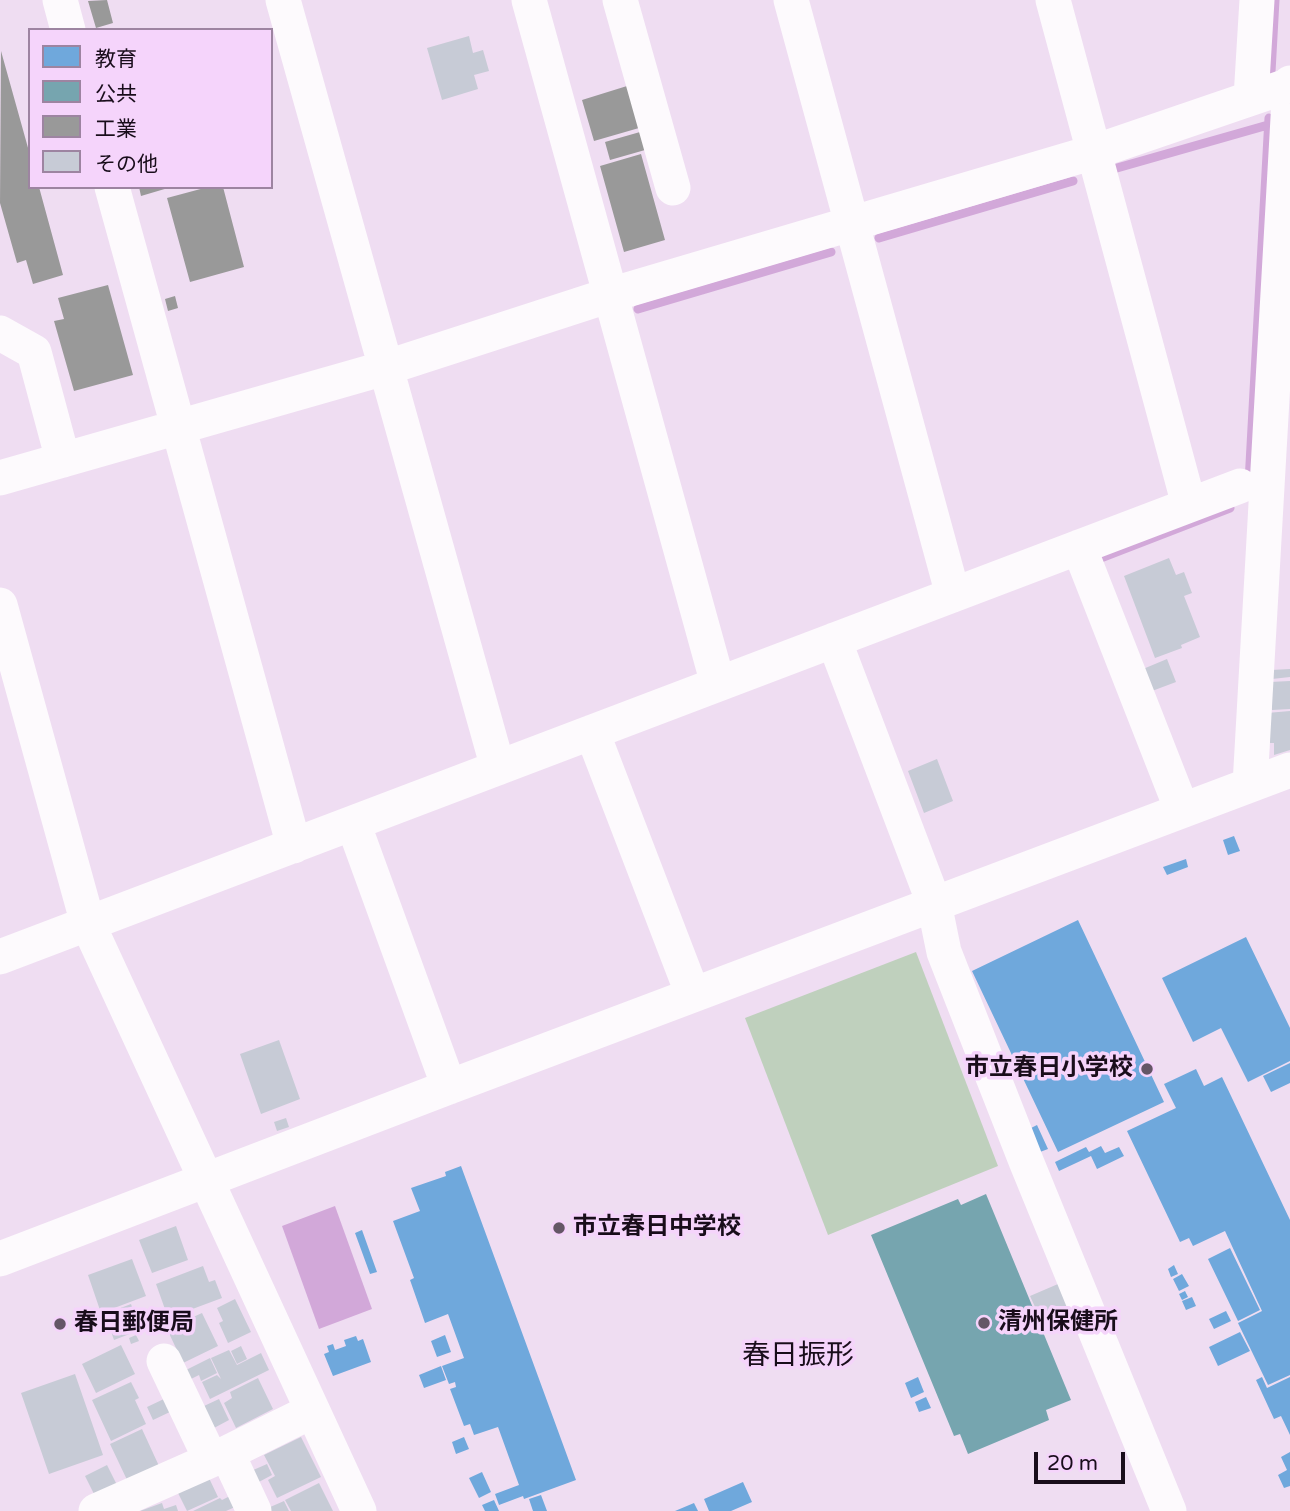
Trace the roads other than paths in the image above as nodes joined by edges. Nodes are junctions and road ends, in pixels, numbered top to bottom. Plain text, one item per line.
1 (60, 0) edge
2 (283, 0) edge
3 (529, 0) edge
4 (620, 0) edge
5 (791, 0) edge
6 (1053, 0) edge
7 (1257, 0) edge
8 (67, 28) edge
9 (1290, 84) edge
10 (1251, 98) junction
11 (1094, 152) junction
12 (673, 188) dead end
13 (113, 189) edge
14 (851, 223) junction
15 (610, 295) junction
16 (0, 333) edge
17 (385, 368) junction
18 (178, 427) junction
19 (63, 460) junction
20 (0, 478) edge
21 (1240, 486) dead end
22 (1189, 505) junction
23 (1079, 547) junction
24 (953, 596) junction
25 (0, 605) edge
26 (834, 640) junction
27 (718, 684) junction
28 (592, 732) junction
29 (498, 768) junction
30 (1290, 770) edge
31 (1250, 785) junction
32 (1182, 810) junction
33 (353, 823) junction
34 (294, 846) junction
35 (934, 903) junction
36 (88, 924) junction
37 (0, 957) edge
38 (693, 995) junction
39 (449, 1087) junction
40 (205, 1180) junction
41 (0, 1259) edge
42 (164, 1361) dead end
43 (312, 1411) junction
44 (219, 1456) junction
45 (108, 1509) edge
46 (254, 1511) edge
47 (359, 1511) edge
48 (1169, 1511) edge

1 - 8 street
2 - 17 street
3 - 15 street
4 - 12 street
5 - 14 street
6 - 11 street
7 - 10 street
9 - 10 street
9 - 31 street
10 - 11 street
11 - 14 street
11 - 22 street
13 - 18 street
14 - 15 street
14 - 24 street
15 - 17 street
15 - 27 street
16 - 19 street
17 - 18 street
17 - 29 street
18 - 19 street
18 - 34 street
19 - 20 street
21 - 22 street
22 - 23 street
23 - 24 street
23 - 32 street
24 - 26 street
25 - 36 street
26 - 27 street
26 - 35 street
27 - 28 street
28 - 29 street
28 - 38 street
29 - 33 street
30 - 31 street
31 - 32 street
32 - 35 street
33 - 34 street
33 - 39 street
34 - 36 street
35 - 38 street
35 - 48 street
36 - 37 street
36 - 40 street
38 - 39 street
39 - 40 street
40 - 41 street
40 - 43 street
42 - 44 street
43 - 44 street
43 - 47 street
44 - 45 street
44 - 46 street

